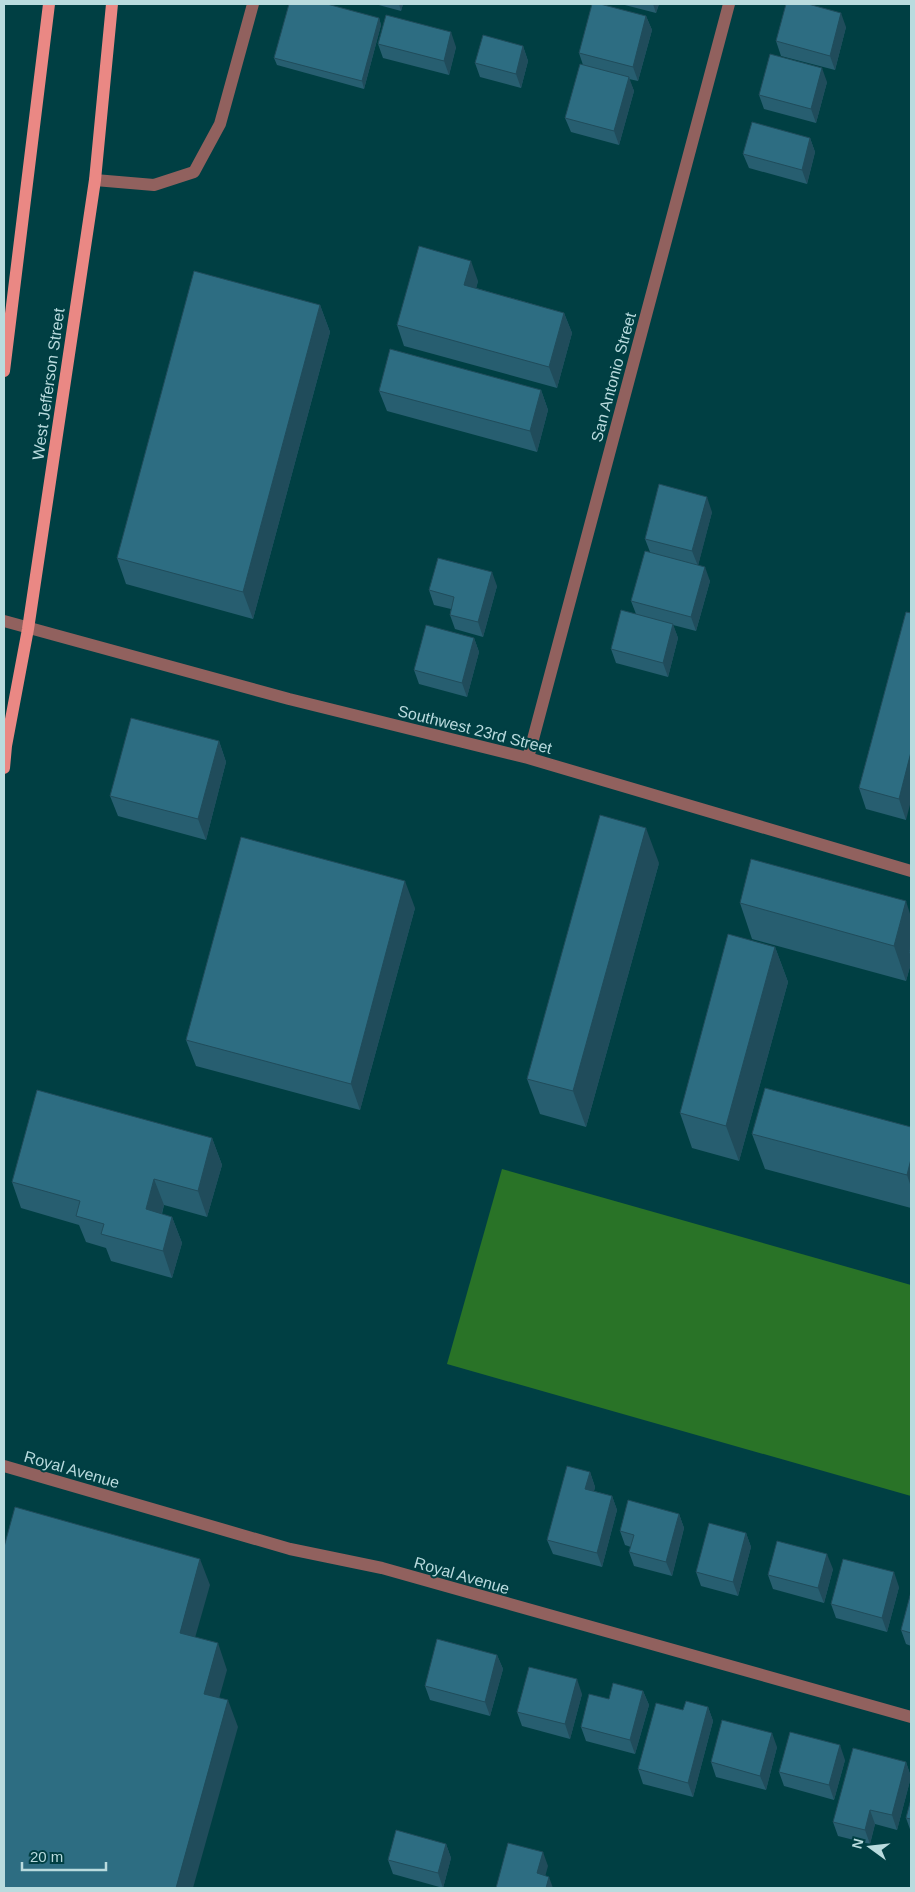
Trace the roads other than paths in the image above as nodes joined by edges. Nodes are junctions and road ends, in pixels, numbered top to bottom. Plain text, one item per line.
1 (49, 4) edge
2 (112, 4) edge
3 (252, 4) edge
4 (729, 4) edge
5 (95, 180) junction
6 (4, 371) edge
7 (4, 621) edge
8 (28, 629) junction
9 (528, 758) junction
10 (4, 768) edge
11 (911, 871) edge
12 (4, 1466) edge
13 (911, 1717) edge

1 - 6 main road
2 - 5 main road, West Jefferson Street
3 - 5 street
4 - 9 street, San Antonio Street
5 - 8 main road, West Jefferson Street
7 - 8 street, Southwest 23rd Street
8 - 9 street, Southwest 23rd Street
8 - 10 main road, West Jefferson Street
9 - 11 street, Southwest 23rd Street
12 - 13 street, Royal Avenue

